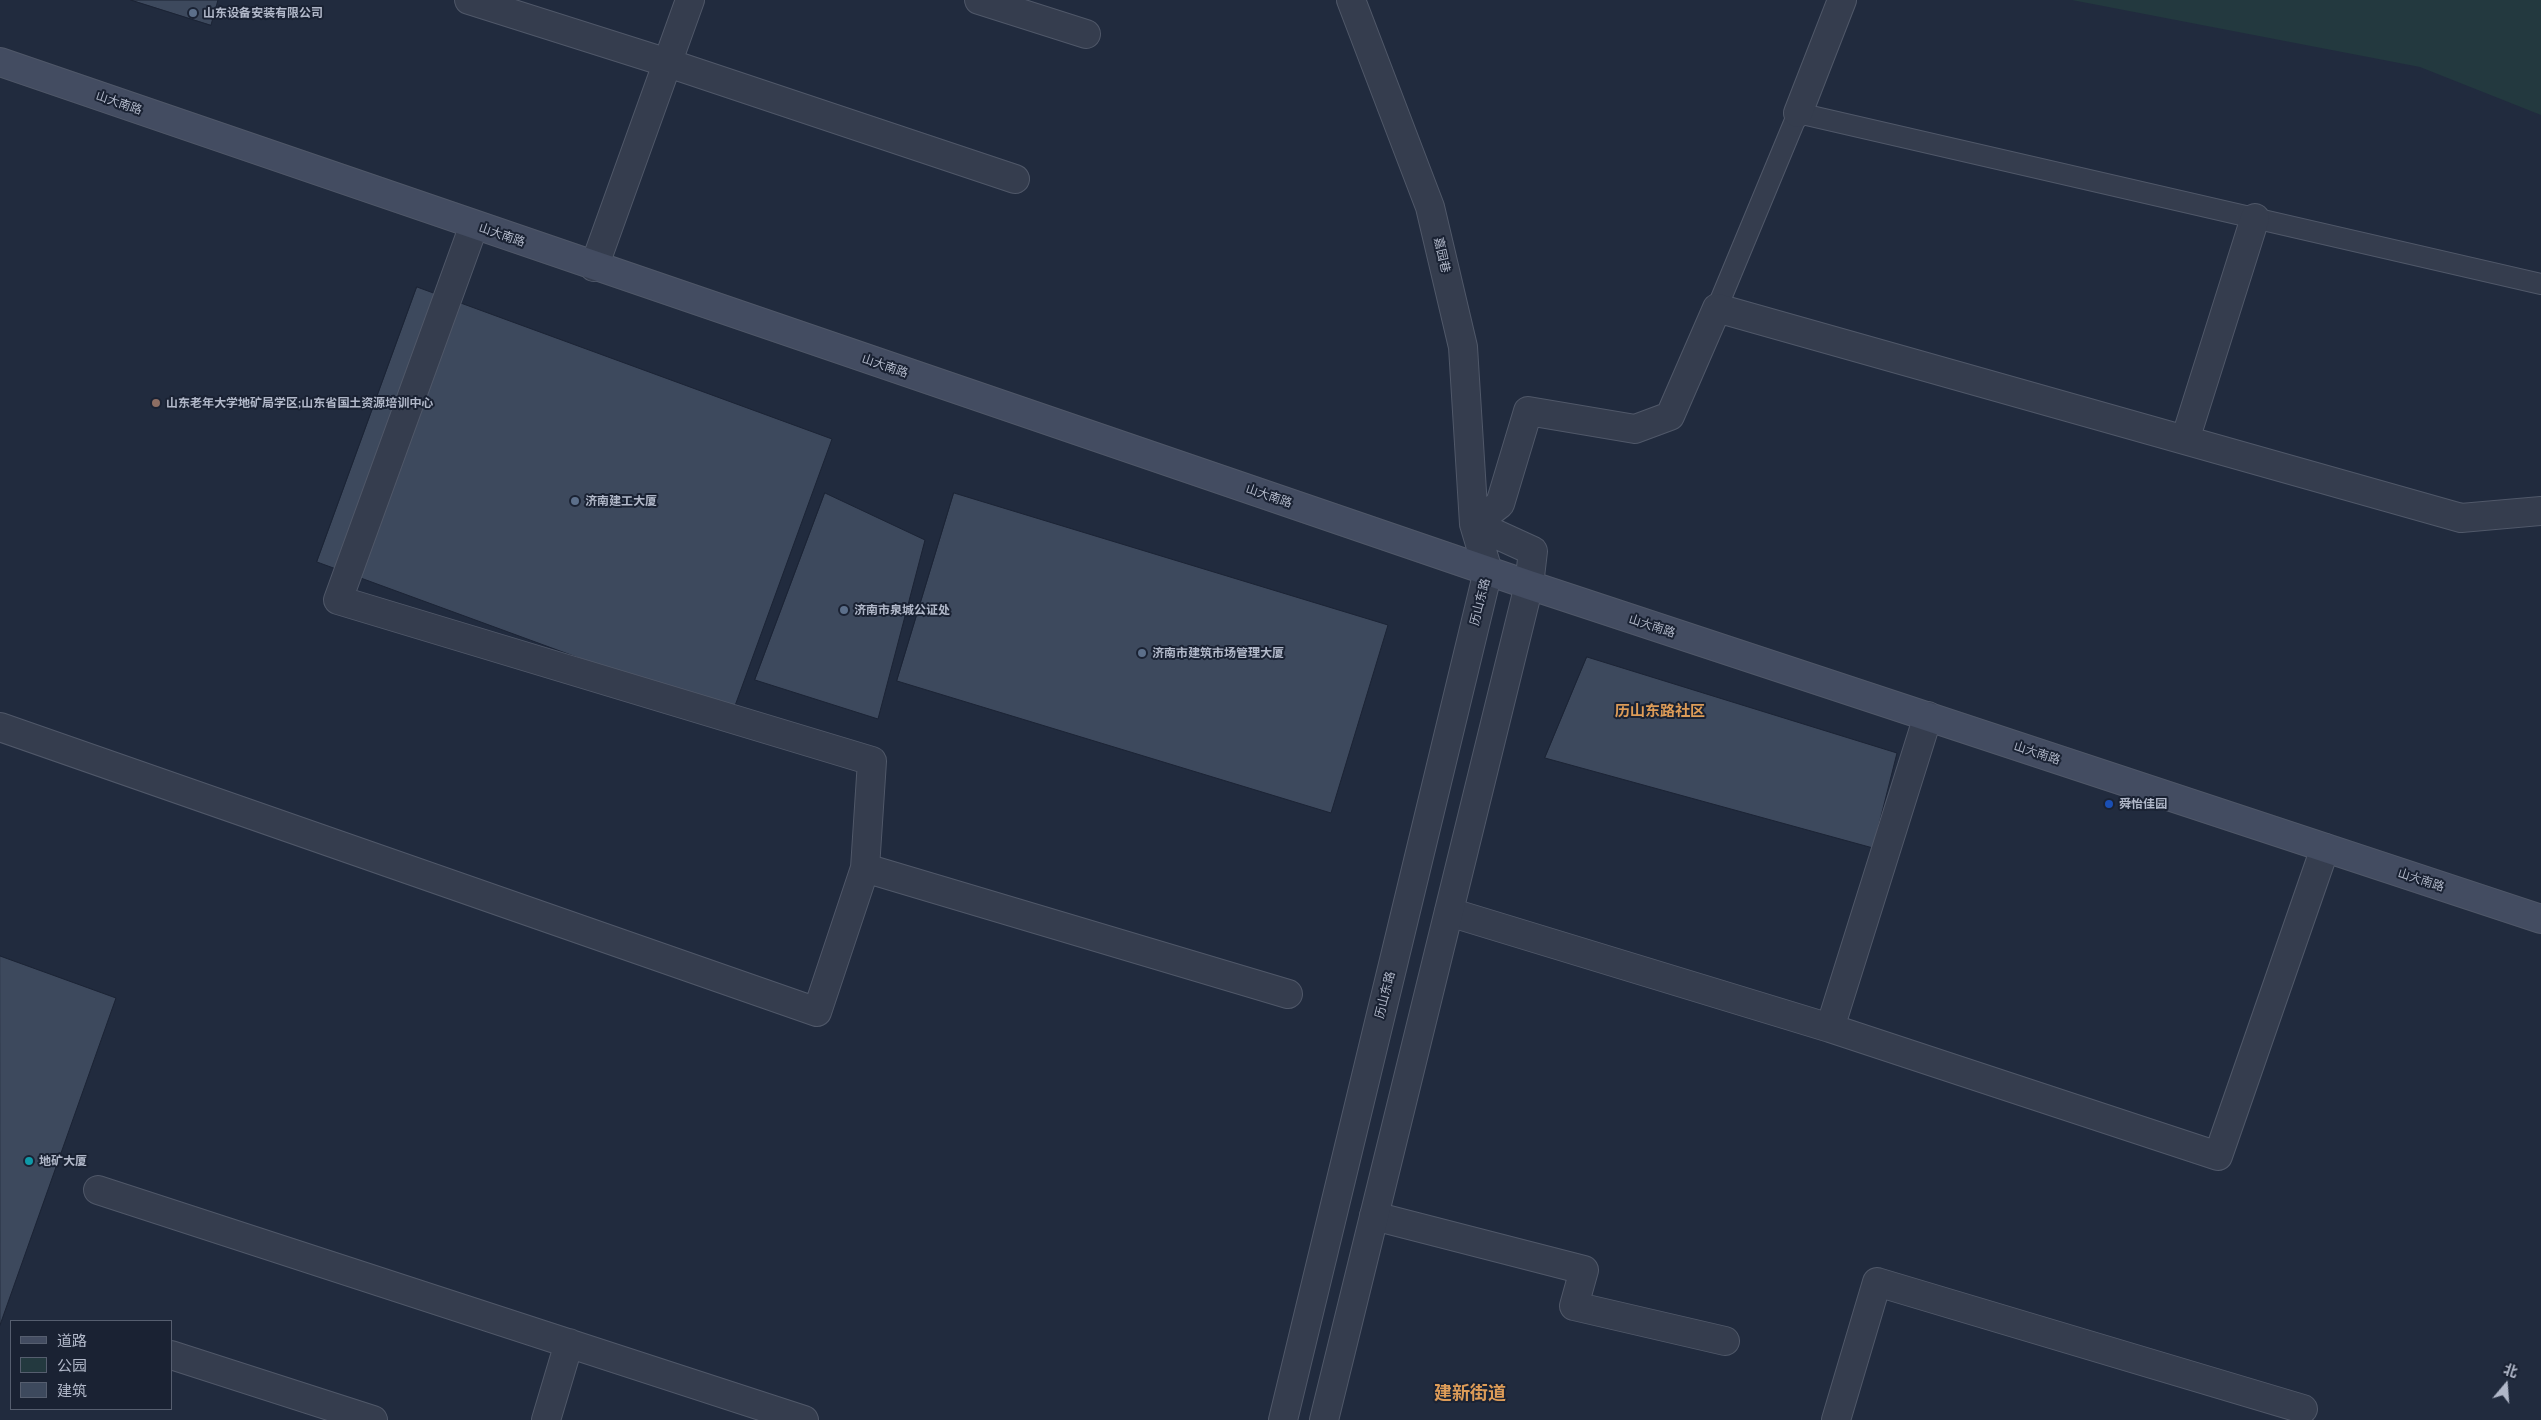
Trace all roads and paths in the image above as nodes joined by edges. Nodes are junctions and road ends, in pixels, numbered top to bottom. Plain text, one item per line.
1 (470, 0) edge
2 (690, 0) edge
3 (979, 0) edge
4 (1351, 0) edge
5 (1842, 0) edge
6 (1086, 34) dead end
7 (0, 62) edge
8 (668, 63) junction
9 (1798, 113) junction
10 (1015, 179) dead end
11 (2255, 218) junction
12 (474, 225) junction
13 (594, 267) junction
14 (2541, 284) edge
15 (1717, 308) junction
16 (2185, 440) junction
17 (2541, 511) edge
18 (1474, 524) junction
19 (1488, 571) junction
20 (1529, 585) junction
21 (1928, 716) junction
22 (0, 727) edge
23 (2326, 848) junction
24 (865, 868) junction
25 (1449, 912) junction
26 (2541, 919) edge
27 (1288, 994) dead end
28 (1830, 1028) junction
29 (98, 1190) dead end
30 (1374, 1216) junction
31 (1725, 1341) dead end
32 (569, 1343) junction
33 (172, 1355) edge
34 (2303, 1409) dead end
35 (373, 1420) edge
36 (546, 1420) edge
37 (804, 1420) edge
38 (1283, 1420) edge
39 (1324, 1420) edge
40 (1836, 1420) edge

1 - 8 street
2 - 8 street
3 - 6 street
4 - 18 street, 嘉园巷
5 - 9 street
7 - 12 main road, 山大南路
8 - 10 street
8 - 13 street
9 - 11 lane
9 - 15 lane
11 - 14 lane
11 - 16 street
12 - 13 main road, 山大南路
12 - 24 street
13 - 19 main road, 山大南路
15 - 16 street
15 - 18 street
16 - 17 street
18 - 19 street, 嘉园巷
18 - 20 street
19 - 20 main road, 山大南路
19 - 38 street, 历山东路
20 - 21 main road, 山大南路
20 - 25 street
21 - 23 main road, 山大南路
21 - 28 street
22 - 24 street
23 - 26 main road, 山大南路
23 - 28 street
24 - 27 street
25 - 28 street
25 - 30 street
29 - 32 street
30 - 31 street
30 - 39 street
32 - 36 street
32 - 37 street
33 - 35 street
34 - 40 street

